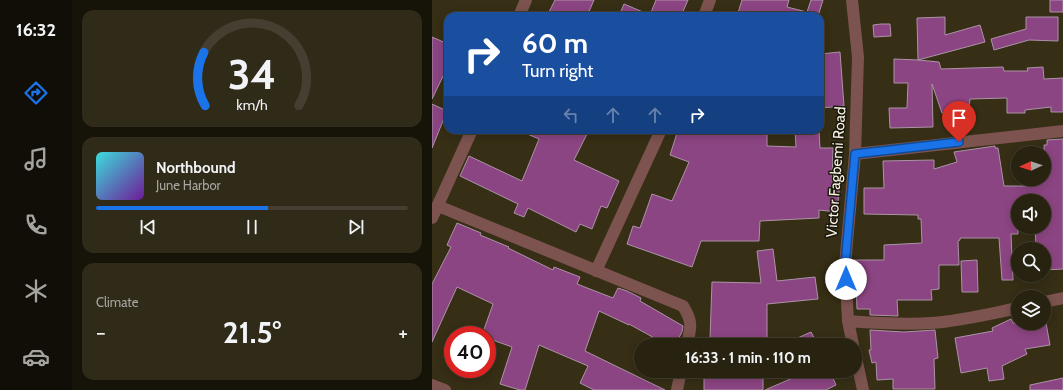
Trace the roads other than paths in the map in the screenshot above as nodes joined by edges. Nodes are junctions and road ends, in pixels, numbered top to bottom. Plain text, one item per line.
1 (526, 0) edge
2 (710, 0) edge
3 (852, 0) edge
4 (521, 12) edge
5 (706, 12) edge
6 (1063, 131) edge
7 (470, 134) edge
8 (659, 134) edge
9 (855, 154) junction
10 (438, 206) junction
11 (432, 218) edge
12 (596, 271) junction
13 (1063, 298) edge
14 (1051, 301) edge
15 (1011, 309) edge
16 (848, 321) junction
17 (689, 338) edge
18 (852, 338) edge
19 (680, 378) edge
20 (861, 378) edge
21 (432, 385) edge
22 (444, 390) edge
23 (677, 390) edge
24 (864, 390) edge

1 - 4 street
2 - 5 street
3 - 9 street, Victor Fagbemi Road
6 - 9 street
7 - 10 street
8 - 12 street
9 - 16 street, Victor Fagbemi Road
10 - 11 street
10 - 12 street
12 - 17 street
13 - 14 street
15 - 16 street
16 - 18 street, Victor Fagbemi Road
19 - 23 street
20 - 24 street
21 - 22 street

